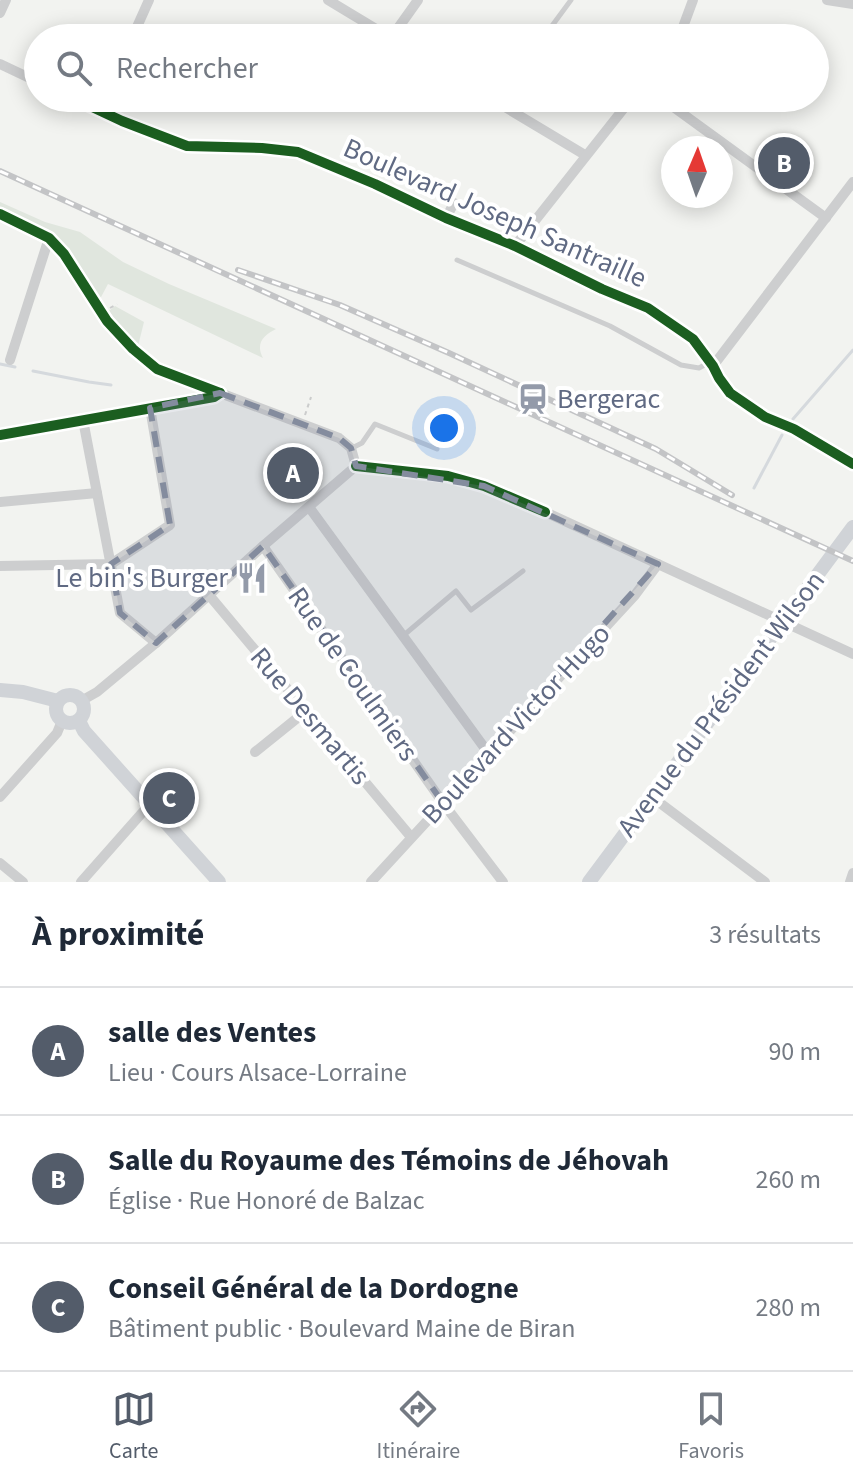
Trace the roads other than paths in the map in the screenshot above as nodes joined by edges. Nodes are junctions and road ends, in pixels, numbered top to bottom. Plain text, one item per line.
1 (6, 0) edge
2 (149, 0) edge
3 (328, 0) edge
4 (418, 0) edge
5 (571, 0) edge
6 (693, 0) edge
7 (827, 0) edge
8 (853, 4) edge
9 (0, 13) edge
10 (138, 24) edge
11 (368, 24) edge
12 (401, 24) edge
13 (553, 24) edge
14 (684, 24) edge
15 (0, 64) edge
16 (24, 75) edge
17 (103, 112) edge
18 (516, 112) edge
19 (621, 112) edge
20 (680, 112) edge
21 (585, 155) junction
22 (853, 182) edge
23 (454, 203) dead end
24 (0, 214) edge
25 (446, 218) junction
26 (826, 218) junction
27 (49, 238) junction
28 (515, 246) junction
29 (457, 260) dead end
30 (10, 360) dead end
31 (712, 364) junction
32 (220, 393) junction
33 (150, 408) junction
34 (83, 420) junction
35 (0, 435) edge
36 (351, 448) junction
37 (437, 449) dead end
38 (853, 464) edge
39 (356, 466) junction
40 (97, 493) junction
41 (0, 502) edge
42 (309, 507) junction
43 (853, 527) edge
44 (263, 546) junction
45 (111, 564) junction
46 (658, 564) junction
47 (0, 566) edge
48 (523, 571) dead end
49 (209, 595) junction
50 (782, 621) junction
51 (403, 636) junction
52 (156, 643) junction
53 (853, 654) edge
54 (0, 690) edge
55 (58, 701) junction
56 (81, 701) junction
57 (306, 711) junction
58 (62, 721) junction
59 (79, 721) junction
60 (255, 752) dead end
61 (489, 754) junction
62 (0, 797) edge
63 (652, 797) junction
64 (443, 803) junction
65 (149, 805) junction
66 (411, 837) junction
67 (0, 863) edge
68 (853, 873) edge
69 (23, 882) edge
70 (81, 882) edge
71 (219, 882) edge
72 (371, 882) edge
73 (503, 882) edge
74 (589, 882) edge
75 (765, 882) edge
76 (850, 882) edge

1 - 9 street
2 - 10 street
3 - 11 street
4 - 12 street
5 - 13 lane
6 - 14 street
7 - 8 street
15 - 16 street
17 - 25 street, Boulevard Joseph Santraille
18 - 21 street
19 - 21 street
20 - 26 street
21 - 28 street
22 - 26 street
23 - 25 street
24 - 27 street
25 - 28 street, Boulevard Joseph Santraille
26 - 31 street
27 - 30 street
27 - 32 street
28 - 31 street, Boulevard Joseph Santraille
29 - 31 lane
31 - 38 street, Boulevard Joseph Santraille
32 - 33 street
32 - 36 street
33 - 34 street
33 - 45 street
34 - 35 street
34 - 40 street
36 - 37 lane
36 - 39 street
39 - 42 street
39 - 46 street
40 - 41 street
40 - 45 street
42 - 44 street
42 - 51 street
43 - 50 main road, Avenue du Président Wilson
44 - 49 street
44 - 64 street, Rue de Coulmiers
45 - 47 street
45 - 52 street
46 - 50 street
46 - 61 street, Boulevard Victor Hugo
48 - 51 lane
49 - 52 street
49 - 57 street, Rue Desmartis
50 - 53 street
50 - 63 main road, Avenue du Président Wilson
51 - 61 street
52 - 56 street
54 - 55 main road
55 - 56 main road
55 - 58 main road
56 - 59 main road
57 - 60 street
57 - 66 street, Rue Desmartis
58 - 59 main road
58 - 62 street
59 - 65 main road
61 - 64 street, Boulevard Victor Hugo
63 - 74 main road, Avenue du Président Wilson
63 - 75 street
64 - 66 street, Boulevard Victor Hugo
64 - 73 street, Rue de Coulmiers
65 - 70 street
65 - 71 main road
66 - 72 street, Boulevard Victor Hugo
67 - 69 street
68 - 76 street

